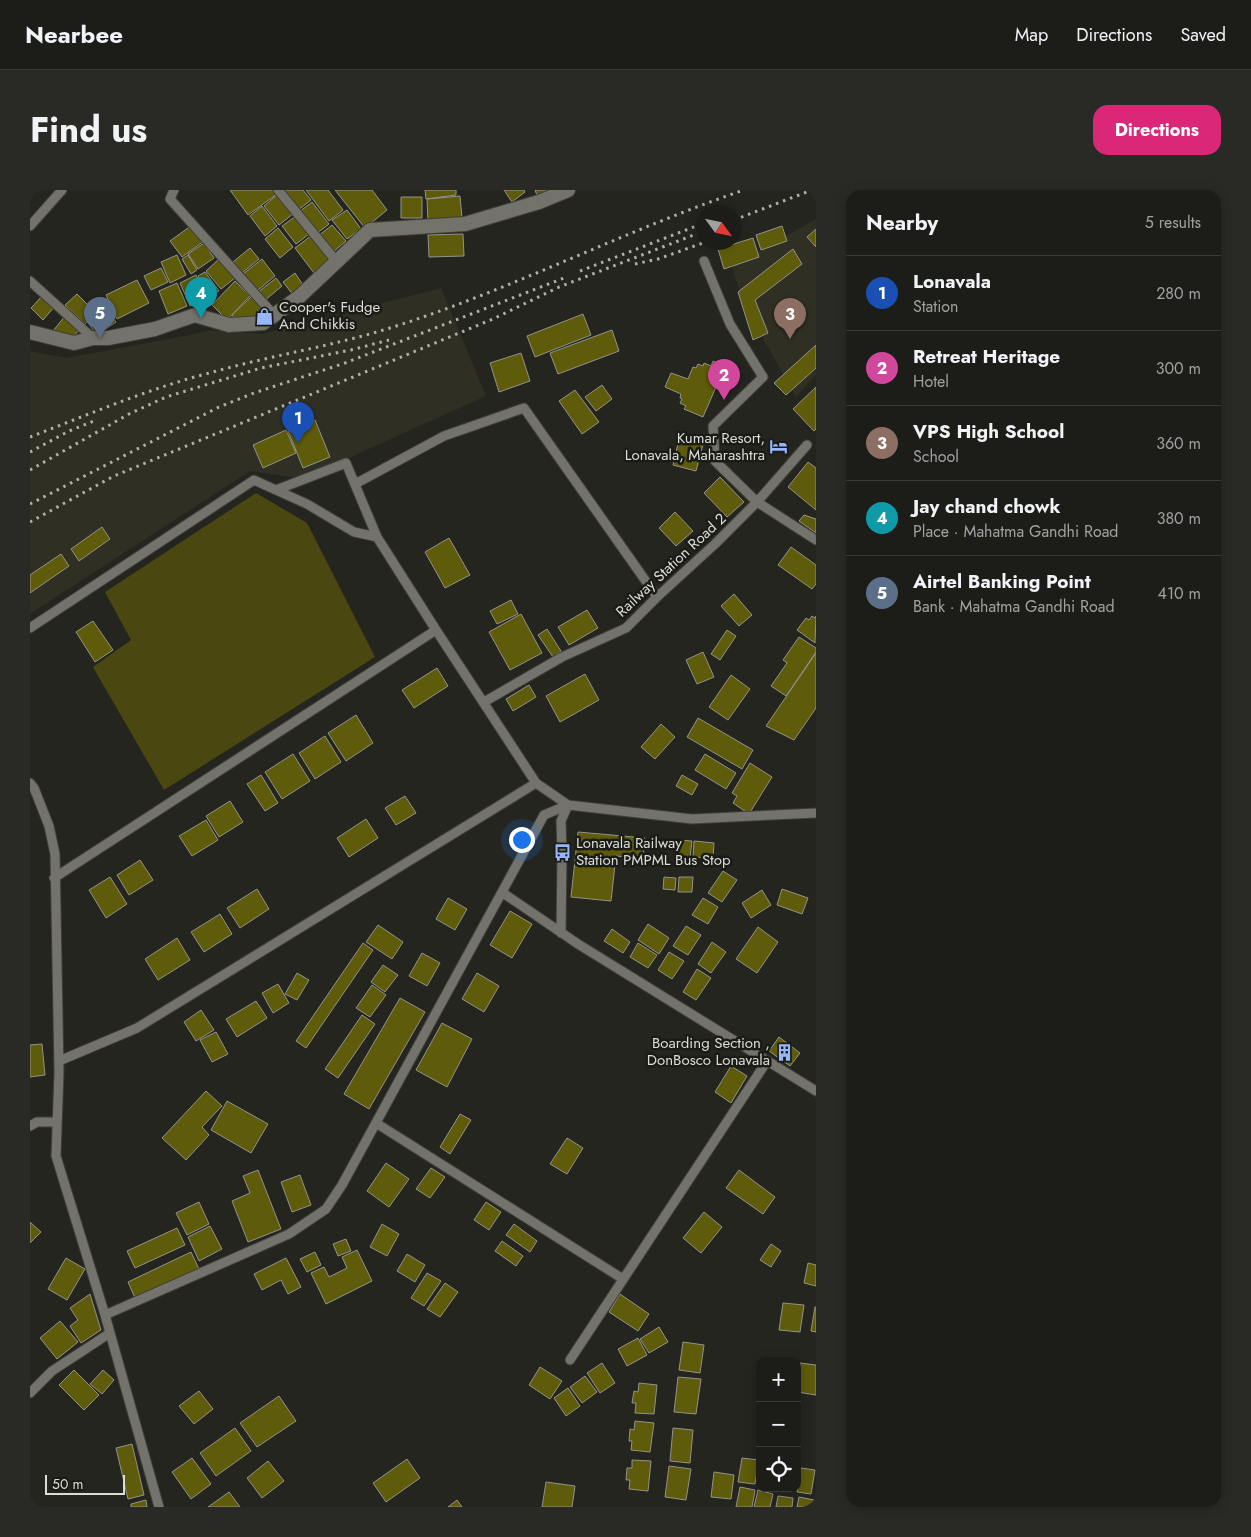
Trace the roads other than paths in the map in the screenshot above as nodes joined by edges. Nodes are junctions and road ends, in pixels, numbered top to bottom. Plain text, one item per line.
1 (62, 190) edge
2 (174, 190) edge
3 (278, 190) edge
4 (568, 190) edge
5 (31, 223) edge
6 (704, 261) dead end
7 (336, 262) junction
8 (30, 281) edge
9 (274, 315) junction
10 (30, 332) edge
11 (93, 338) junction
12 (807, 445) dead end
13 (355, 484) junction
14 (276, 490) junction
15 (757, 502) junction
16 (377, 537) junction
17 (816, 540) edge
18 (657, 597) junction
19 (30, 628) edge
20 (436, 630) junction
21 (484, 702) junction
22 (30, 783) edge
23 (536, 783) junction
24 (568, 805) junction
25 (816, 813) edge
26 (54, 878) junction
27 (503, 893) junction
28 (561, 933) junction
29 (59, 1061) junction
30 (767, 1061) junction
31 (816, 1091) edge
32 (57, 1122) junction
33 (376, 1123) junction
34 (30, 1126) edge
35 (623, 1279) junction
36 (105, 1315) junction
37 (110, 1333) junction
38 (570, 1360) dead end
39 (30, 1393) edge
40 (159, 1507) edge

1 - 5 street
2 - 9 street
3 - 7 street
4 - 7 main road
6 - 15 street
7 - 9 main road
8 - 11 street
9 - 11 main road
10 - 11 main road
12 - 15 street, Railway Station Road 2
13 - 14 street
13 - 16 street
13 - 18 street
14 - 16 street
14 - 19 street
15 - 17 street
15 - 18 street, Railway Station Road 2
16 - 20 street
18 - 21 street, Railway Station Road 2
20 - 21 street
20 - 26 street
21 - 23 street
22 - 26 street
23 - 24 street
23 - 29 street
24 - 25 street
24 - 27 street
24 - 28 street
26 - 29 street
27 - 28 street
27 - 33 street
28 - 30 street
29 - 32 street
30 - 31 street
30 - 35 street
32 - 34 street
32 - 36 street
33 - 35 street
33 - 36 street
35 - 38 street
36 - 37 street
37 - 39 street
37 - 40 street

